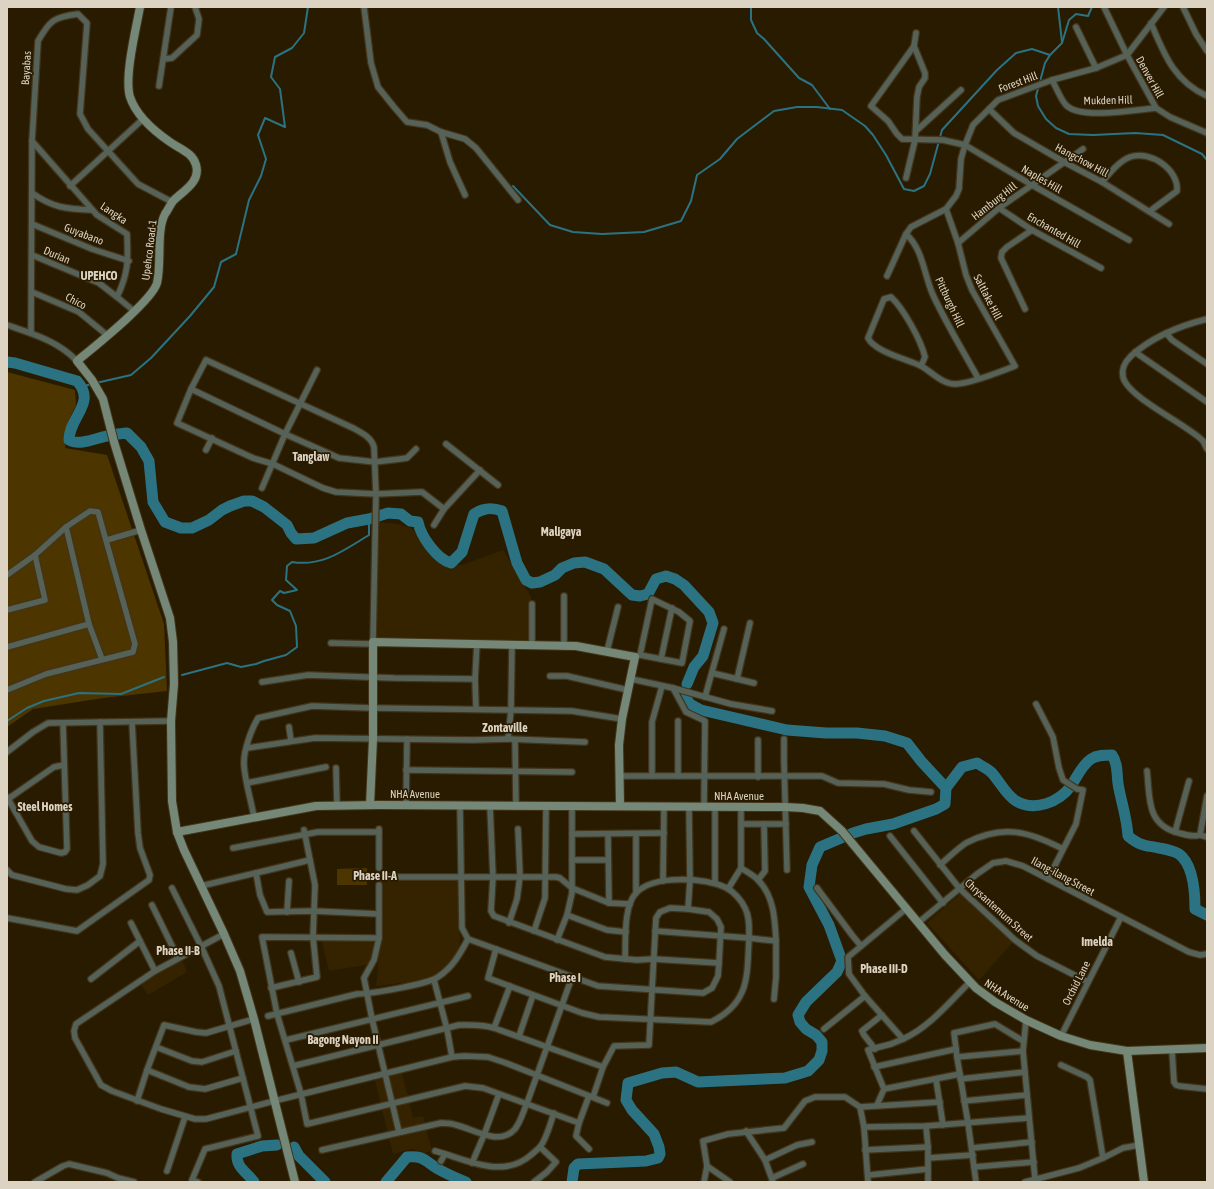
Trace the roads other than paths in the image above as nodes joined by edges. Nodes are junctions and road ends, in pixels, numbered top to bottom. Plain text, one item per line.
1 (140, 7) edge
2 (171, 7) edge
3 (195, 7) edge
4 (364, 7) edge
5 (1113, 7) edge
6 (1164, 7) edge
7 (1183, 7) edge
8 (1105, 9) edge
9 (1151, 22) junction
10 (1076, 27) dead end
11 (916, 33) dead end
12 (914, 46) junction
13 (1207, 51) edge
14 (1127, 55) junction
15 (164, 59) junction
16 (1096, 68) junction
17 (1052, 80) junction
18 (159, 86) dead end
19 (961, 90) dead end
20 (1207, 96) edge
21 (1156, 108) junction
22 (989, 109) junction
23 (143, 119) junction
24 (916, 131) junction
25 (441, 132) junction
26 (1207, 133) edge
27 (915, 140) junction
28 (32, 141) junction
29 (965, 145) junction
30 (1083, 149) dead end
31 (108, 151) junction
32 (1064, 162) junction
33 (906, 178) dead end
34 (1102, 182) junction
35 (1032, 185) junction
36 (70, 186) junction
37 (32, 193) junction
38 (465, 195) dead end
39 (518, 200) dead end
40 (172, 202) junction
41 (999, 208) junction
42 (946, 209) junction
43 (92, 210) junction
44 (1150, 211) junction
45 (32, 224) junction
46 (1169, 224) dead end
47 (1032, 230) junction
48 (906, 234) junction
49 (1130, 240) dead end
50 (958, 243) junction
51 (32, 255) junction
52 (128, 261) junction
53 (1101, 268) dead end
54 (887, 276) dead end
55 (32, 292) junction
56 (117, 297) junction
57 (1025, 309) dead end
58 (134, 311) junction
59 (1207, 319) edge
60 (7, 325) edge
61 (1166, 332) junction
62 (31, 333) junction
63 (107, 335) junction
64 (1136, 352) junction
65 (77, 361) junction
66 (1207, 364) edge
67 (921, 366) junction
68 (317, 370) dead end
69 (978, 378) junction
70 (191, 389) junction
71 (1207, 402) edge
72 (301, 404) junction
73 (285, 434) junction
74 (212, 438) junction
75 (446, 444) dead end
76 (416, 449) dead end
77 (1207, 449) edge
78 (206, 450) dead end
79 (374, 462) junction
80 (273, 464) junction
81 (480, 470) junction
82 (498, 485) dead end
83 (262, 488) dead end
84 (376, 494) junction
85 (444, 510) junction
86 (434, 525) dead end
87 (66, 527) junction
88 (141, 530) junction
89 (107, 540) junction
90 (35, 555) junction
91 (7, 576) edge
92 (564, 596) dead end
93 (532, 604) dead end
94 (618, 607) dead end
95 (672, 608) junction
96 (7, 610) edge
97 (750, 623) dead end
98 (89, 624) junction
99 (724, 629) dead end
100 (331, 643) dead end
101 (373, 643) junction
102 (477, 643) junction
103 (512, 644) junction
104 (532, 645) junction
105 (564, 645) junction
106 (7, 648) edge
107 (607, 651) junction
108 (637, 656) junction
109 (102, 659) junction
110 (661, 659) junction
111 (712, 673) junction
112 (373, 676) junction
113 (550, 676) dead end
114 (475, 679) junction
115 (631, 679) junction
116 (737, 680) junction
117 (262, 682) dead end
118 (754, 683) dead end
119 (662, 686) junction
120 (672, 688) junction
121 (7, 690) edge
122 (628, 690) junction
123 (706, 697) junction
124 (1036, 704) dead end
125 (372, 708) junction
126 (476, 709) junction
127 (511, 710) junction
128 (772, 711) dead end
129 (622, 719) junction
130 (172, 721) junction
131 (678, 721) dead end
132 (100, 722) junction
133 (132, 722) junction
134 (63, 723) junction
135 (289, 727) dead end
136 (373, 739) junction
137 (407, 739) junction
138 (508, 739) junction
139 (784, 739) dead end
140 (515, 740) junction
141 (758, 740) dead end
142 (291, 741) junction
143 (585, 742) dead end
144 (247, 748) junction
145 (7, 752) edge
146 (64, 765) junction
147 (326, 767) dead end
148 (336, 768) dead end
149 (406, 770) junction
150 (1147, 770) dead end
151 (516, 771) junction
152 (572, 772) dead end
153 (620, 776) junction
154 (652, 776) junction
155 (678, 776) junction
156 (705, 777) junction
157 (758, 777) junction
158 (784, 777) junction
159 (1189, 781) dead end
160 (247, 783) junction
161 (931, 792) dead end
162 (1207, 796) edge
163 (8, 798) edge
164 (370, 805) junction
165 (406, 805) junction
166 (337, 806) junction
167 (460, 806) junction
168 (490, 806) junction
169 (516, 806) junction
170 (620, 806) junction
171 (546, 807) junction
172 (572, 807) junction
173 (664, 807) junction
174 (689, 807) junction
175 (704, 807) junction
176 (715, 807) junction
177 (742, 807) junction
178 (785, 807) junction
179 (254, 817) junction
180 (742, 824) junction
181 (764, 824) junction
182 (786, 824) junction
183 (518, 829) dead end
184 (914, 831) dead end
185 (177, 832) junction
186 (304, 832) junction
187 (1175, 832) junction
188 (664, 833) junction
189 (572, 834) junction
190 (608, 834) junction
191 (636, 834) junction
192 (1200, 835) junction
193 (890, 836) dead end
194 (1207, 837) edge
195 (233, 848) dead end
196 (1063, 850) junction
197 (310, 860) junction
198 (572, 860) junction
199 (608, 860) junction
200 (940, 865) junction
201 (379, 868) dead end
202 (741, 868) junction
203 (7, 870) edge
204 (787, 870) dead end
205 (256, 873) junction
206 (520, 876) junction
207 (493, 877) junction
208 (545, 877) junction
209 (379, 878) dead end
210 (461, 878) junction
211 (1048, 879) junction
212 (663, 880) junction
213 (690, 880) junction
214 (758, 880) junction
215 (289, 881) dead end
216 (714, 883) junction
217 (379, 885) dead end
218 (201, 886) junction
219 (172, 888) dead end
220 (572, 888) junction
221 (818, 888) dead end
222 (728, 889) junction
223 (960, 889) junction
224 (636, 893) junction
225 (609, 903) junction
226 (943, 903) junction
227 (630, 904) junction
228 (152, 905) dead end
229 (688, 908) junction
230 (907, 908) junction
231 (313, 911) junction
232 (287, 912) junction
233 (379, 914) junction
234 (567, 915) junction
235 (7, 918) edge
236 (1121, 918) junction
237 (919, 922) junction
238 (131, 923) dead end
239 (509, 923) junction
240 (534, 931) junction
241 (626, 932) junction
242 (655, 932) junction
243 (224, 934) junction
244 (720, 936) junction
245 (313, 937) junction
246 (379, 938) junction
247 (749, 938) junction
248 (468, 939) junction
249 (557, 940) junction
250 (140, 941) junction
251 (776, 941) junction
252 (201, 946) junction
253 (861, 946) junction
254 (496, 949) junction
255 (291, 953) dead end
256 (1207, 954) edge
257 (178, 958) junction
258 (625, 959) junction
259 (653, 959) junction
260 (719, 963) junction
261 (155, 971) junction
262 (572, 977) junction
263 (91, 979) dead end
264 (434, 980) junction
265 (299, 982) junction
266 (970, 982) junction
267 (1088, 982) junction
268 (510, 986) junction
269 (272, 988) junction
270 (652, 990) junction
271 (366, 994) junction
272 (533, 995) junction
273 (468, 996) dead end
274 (865, 996) junction
275 (774, 999) dead end
276 (440, 1003) junction
277 (562, 1006) junction
278 (277, 1014) junction
279 (882, 1015) junction
280 (268, 1016) dead end
281 (254, 1019) junction
282 (372, 1019) junction
283 (651, 1020) junction
284 (1026, 1020) junction
285 (229, 1025) junction
286 (494, 1028) junction
287 (447, 1029) junction
288 (824, 1029) dead end
289 (519, 1036) junction
290 (1061, 1036) junction
291 (903, 1039) junction
292 (286, 1040) junction
293 (1024, 1041) junction
294 (378, 1045) junction
295 (547, 1046) junction
296 (156, 1047) junction
297 (875, 1048) junction
298 (1207, 1048) edge
299 (956, 1049) junction
300 (1172, 1050) junction
301 (236, 1051) junction
302 (1023, 1051) junction
303 (1127, 1051) junction
304 (452, 1057) junction
305 (956, 1057) junction
306 (1061, 1065) dead end
307 (293, 1066) junction
308 (603, 1067) junction
309 (874, 1067) junction
310 (147, 1070) junction
311 (1025, 1072) junction
312 (385, 1074) junction
313 (536, 1075) junction
314 (960, 1077) junction
315 (243, 1078) junction
316 (936, 1079) junction
317 (884, 1089) junction
318 (1207, 1089) edge
319 (301, 1094) junction
320 (499, 1094) junction
321 (1027, 1095) junction
322 (591, 1097) junction
323 (138, 1101) junction
324 (274, 1101) junction
325 (964, 1101) junction
326 (940, 1102) junction
327 (527, 1103) junction
328 (607, 1103) dead end
329 (392, 1104) junction
330 (877, 1105) junction
331 (251, 1107) junction
332 (860, 1107) junction
333 (554, 1113) junction
334 (185, 1117) junction
335 (1029, 1118) junction
336 (579, 1123) junction
337 (968, 1123) junction
338 (943, 1125) junction
339 (926, 1126) junction
340 (864, 1127) junction
341 (746, 1131) junction
342 (399, 1132) junction
343 (484, 1134) junction
344 (812, 1142) dead end
345 (1032, 1142) junction
346 (1139, 1145) junction
347 (540, 1147) junction
348 (928, 1147) junction
349 (972, 1148) junction
350 (589, 1149) dead end
351 (322, 1150) dead end
352 (866, 1150) junction
353 (435, 1151) dead end
354 (445, 1154) junction
355 (973, 1155) junction
356 (928, 1158) junction
357 (1103, 1158) junction
358 (765, 1160) junction
359 (441, 1161) dead end
360 (1034, 1162) junction
361 (472, 1163) junction
362 (803, 1164) dead end
363 (707, 1166) junction
364 (974, 1167) junction
365 (167, 1170) dead end
366 (928, 1170) junction
367 (869, 1175) junction
368 (1035, 1179) junction
369 (117, 1180) edge
370 (772, 1180) edge
371 (35, 1182) edge
372 (134, 1182) edge
373 (198, 1182) edge
374 (295, 1182) edge
375 (534, 1182) edge
376 (704, 1182) edge
377 (730, 1182) edge
378 (868, 1182) edge
379 (928, 1182) edge
380 (976, 1182) edge
381 (1025, 1182) edge
382 (1144, 1182) edge

1 - 23 street, Upehco Road-1
2 - 15 street
3 - 15 street
4 - 25 street
5 - 8 street, Denver Hill
6 - 9 street
7 - 13 street
8 - 14 street, Denver Hill
9 - 14 street
9 - 20 street
10 - 16 street
11 - 12 street
12 - 24 street
12 - 27 street
14 - 16 street, Forest Hill
14 - 21 street, Denver Hill
15 - 18 street
16 - 17 street, Forest Hill
17 - 21 street, Mukden Hill
17 - 22 street, Forest Hill
19 - 24 street
21 - 26 street, Denver Hill
22 - 29 street, Forest Hill
22 - 32 street, Hangchow Hill
23 - 31 street
23 - 40 street, Upehco Road-1
24 - 27 street
25 - 38 street
25 - 39 street
27 - 29 street, Naples Hill
27 - 33 street
28 - 31 street, Bayabas
28 - 36 street, Langka
28 - 37 street, Bayabas
29 - 35 street, Naples Hill
29 - 42 street, Forest Hill
30 - 32 street, Hamburg Hill
31 - 36 street
31 - 40 street, Bayabas
32 - 34 street, Hangchow Hill
32 - 35 street, Hamburg Hill
34 - 44 street, Hangchow Hill
34 - 44 street
35 - 41 street, Hamburg Hill
35 - 49 street, Naples Hill
36 - 43 street, Langka
37 - 43 street
37 - 45 street, Bayabas
40 - 58 street, Upehco Road-1
41 - 47 street, Enchanted Hill
41 - 50 street, Hamburg Hill
42 - 48 street, Forest Hill
42 - 50 street, Saltlake Hill
43 - 52 street, Langka
44 - 46 street, Hangchow Hill
45 - 51 street, Bayabas
45 - 52 street, Guyabano
47 - 53 street, Enchanted Hill
47 - 57 street
48 - 54 street, Forest Hill
48 - 69 street, Pittburgh Hill
50 - 69 street, Saltlake Hill
51 - 55 street, Bayabas
51 - 56 street, Durian
52 - 56 street, Langka
55 - 62 street, Bayabas
55 - 63 street, Chico
56 - 58 street, Durian
58 - 63 street, Upehco Road-1
59 - 61 street
60 - 62 street
61 - 64 street
61 - 66 street
62 - 65 street
63 - 65 street, Upehco Road-1
64 - 71 street
64 - 77 street
65 - 88 street
67 - 67 street
67 - 69 street
68 - 72 street
70 - 72 street
70 - 73 street
70 - 74 street
72 - 73 street
72 - 79 street
73 - 79 street
73 - 80 street
74 - 78 street
74 - 80 street
75 - 81 street
76 - 79 street
79 - 84 street
80 - 83 street
80 - 84 street
81 - 82 street
81 - 85 street
84 - 85 street
84 - 101 street
85 - 86 street
87 - 89 street
87 - 90 street
87 - 98 street
88 - 89 street
88 - 130 street
89 - 109 street
90 - 91 street
90 - 96 street
92 - 105 street
93 - 104 street
94 - 107 street
95 - 108 street
95 - 110 street
95 - 110 street
97 - 116 street
98 - 106 street
98 - 109 street
99 - 111 street
100 - 101 street
101 - 102 street
101 - 112 street
102 - 103 street
102 - 114 street
103 - 104 street
103 - 127 street
104 - 105 street
105 - 107 street
107 - 108 street
108 - 110 street
108 - 115 street
109 - 121 street
111 - 116 street
111 - 123 street
112 - 114 street
112 - 117 street
112 - 125 street
113 - 122 street
114 - 126 street
115 - 119 street
115 - 122 street
116 - 118 street
119 - 120 street
119 - 154 street
120 - 123 street
120 - 156 street
122 - 129 street
123 - 128 street
124 - 196 street
125 - 126 street
125 - 136 street
125 - 144 street
126 - 127 street
127 - 129 street
127 - 138 street
129 - 153 street
130 - 133 street
130 - 185 street
131 - 155 street
132 - 133 street
132 - 134 street
132 - 203 street
133 - 235 street
134 - 145 street
134 - 146 street
135 - 142 street
136 - 137 street
136 - 142 street
136 - 164 street
137 - 138 street
137 - 149 street
138 - 140 street
139 - 158 street
140 - 143 street
140 - 151 street
141 - 157 street
142 - 144 street
144 - 160 street
146 - 163 street
146 - 163 street
147 - 160 street
148 - 166 street
149 - 151 street
149 - 165 street
150 - 187 street
151 - 152 street
151 - 169 street
153 - 154 street
153 - 170 street
154 - 155 street
155 - 156 street
156 - 157 street
156 - 175 street
157 - 158 street
158 - 161 street
158 - 178 street
159 - 187 street
160 - 179 street
162 - 192 street
164 - 165 street, NHA Avenue
164 - 166 street, NHA Avenue
165 - 167 street, NHA Avenue
166 - 179 street, NHA Avenue
167 - 168 street, NHA Avenue
167 - 210 street
168 - 169 street, NHA Avenue
168 - 207 street
169 - 171 street, NHA Avenue
170 - 172 street, NHA Avenue
170 - 173 street, NHA Avenue
171 - 172 street, NHA Avenue
171 - 208 street
172 - 189 street
173 - 174 street, NHA Avenue
173 - 188 street
174 - 175 street, NHA Avenue
174 - 213 street
175 - 176 street, NHA Avenue
176 - 177 street, NHA Avenue
176 - 216 street
177 - 178 street, NHA Avenue
177 - 180 street
178 - 182 street
178 - 230 street, NHA Avenue
179 - 185 street, NHA Avenue
180 - 181 street
180 - 202 street
181 - 182 street
181 - 214 street
182 - 204 street
183 - 206 street
184 - 200 street, Chrysantemum Street
185 - 218 street
186 - 195 street
186 - 197 street
186 - 201 street
187 - 192 street
188 - 191 street
188 - 212 street
189 - 190 street
189 - 198 street
190 - 191 street
190 - 199 street
191 - 224 street
192 - 194 street
193 - 226 street
196 - 200 street
196 - 211 street
197 - 205 street
197 - 231 street
198 - 199 street
198 - 220 street
199 - 225 street
200 - 223 street, Chrysantemum Street
202 - 214 street
202 - 222 street
205 - 218 street
205 - 232 street
206 - 207 street
206 - 208 street
206 - 239 street
207 - 210 street
207 - 239 street
208 - 220 street
208 - 240 street
209 - 210 street
210 - 248 street
211 - 223 street, Ilang-ilang Street
211 - 236 street, Ilang-ilang Street
212 - 213 street
212 - 224 street
213 - 216 street
213 - 229 street
214 - 251 street
215 - 232 street
216 - 222 street
217 - 233 street
218 - 243 street
219 - 252 street
220 - 225 street
220 - 234 street
221 - 253 street
222 - 247 street
223 - 226 street, Ilang-ilang Street
223 - 267 street, Chrysantemum Street
224 - 227 street
225 - 227 street
226 - 237 street, Ilang-ilang Street
227 - 241 street
228 - 257 street
229 - 242 street
229 - 244 street
230 - 237 street, NHA Avenue
230 - 253 street
231 - 232 street
231 - 233 street
231 - 245 street
233 - 246 street
234 - 241 street
234 - 249 street
236 - 256 street, Ilang-ilang Street
236 - 267 street, Orchid Lane
237 - 266 street, NHA Avenue
238 - 250 street
239 - 240 street
240 - 249 street
241 - 258 street
242 - 244 street
242 - 259 street
243 - 252 street
243 - 281 street
244 - 247 street
244 - 260 street
245 - 246 street
245 - 265 street
245 - 269 street
246 - 271 street
247 - 251 street
247 - 283 street
248 - 254 street
248 - 264 street
249 - 258 street
250 - 261 street
250 - 263 street
251 - 275 street
252 - 257 street
252 - 285 street
253 - 274 street
254 - 262 street
254 - 268 street
255 - 265 street
257 - 261 street
258 - 259 street
259 - 260 street
259 - 270 street
260 - 270 street
261 - 323 street
262 - 270 street
262 - 277 street
264 - 271 street
264 - 276 street
265 - 269 street
266 - 284 street, NHA Avenue
266 - 291 street
267 - 290 street, Orchid Lane
268 - 272 street
268 - 286 street
269 - 278 street
270 - 283 street
271 - 278 street
271 - 282 street
272 - 277 street
272 - 289 street
273 - 276 street
274 - 279 street
274 - 288 street
276 - 282 street
276 - 287 street
277 - 283 street
277 - 295 street
278 - 280 street
278 - 292 street
279 - 291 street
279 - 297 street
281 - 285 street
281 - 324 street
282 - 292 street
282 - 294 street
283 - 308 street
284 - 290 street, NHA Avenue
284 - 293 street
285 - 296 street
285 - 301 street
286 - 287 street
286 - 289 street
287 - 294 street
287 - 304 street
289 - 295 street
290 - 303 street, NHA Avenue
291 - 297 street
292 - 307 street
293 - 299 street
293 - 302 street
294 - 307 street
294 - 312 street
295 - 308 street
295 - 313 street
296 - 301 street
296 - 310 street
297 - 309 street
298 - 300 street, NHA Avenue
299 - 305 street
299 - 309 street
300 - 303 street, NHA Avenue
300 - 318 street
301 - 315 street
302 - 305 street
302 - 311 street
303 - 346 street
304 - 312 street
304 - 313 street
305 - 314 street
306 - 357 street
307 - 319 street
308 - 322 street
309 - 317 street
310 - 315 street
310 - 323 street
311 - 314 street
311 - 321 street
312 - 319 street
312 - 329 street
313 - 322 street
313 - 327 street
314 - 316 street
314 - 325 street
315 - 331 street
316 - 317 street
316 - 326 street
317 - 330 street
319 - 324 street
319 - 329 street
320 - 327 street
320 - 329 street
320 - 343 street
321 - 325 street
321 - 335 street
322 - 328 street
322 - 336 street
323 - 334 street
324 - 331 street
324 - 374 street
325 - 337 street
326 - 330 street
326 - 338 street
327 - 333 street
327 - 343 street
329 - 342 street
330 - 332 street
331 - 334 street
331 - 373 street
332 - 340 street
332 - 341 street
333 - 336 street
333 - 347 street
334 - 365 street
335 - 337 street
335 - 345 street
336 - 350 street
337 - 338 street
337 - 349 street
338 - 339 street
339 - 340 street
339 - 348 street
340 - 352 street
341 - 358 street
341 - 363 street
342 - 343 street
342 - 351 street
343 - 361 street
344 - 358 street
345 - 349 street
345 - 360 street
346 - 357 street
346 - 382 street
347 - 361 street
347 - 375 street
348 - 352 street
348 - 356 street
349 - 355 street
352 - 367 street
353 - 354 street
354 - 359 street
354 - 361 street
355 - 356 street
355 - 364 street
356 - 366 street
357 - 368 street
358 - 370 street
360 - 364 street
360 - 368 street
362 - 370 street
363 - 376 street
363 - 377 street
364 - 380 street
366 - 367 street
366 - 379 street
367 - 378 street
368 - 381 street
369 - 371 street
369 - 372 street

